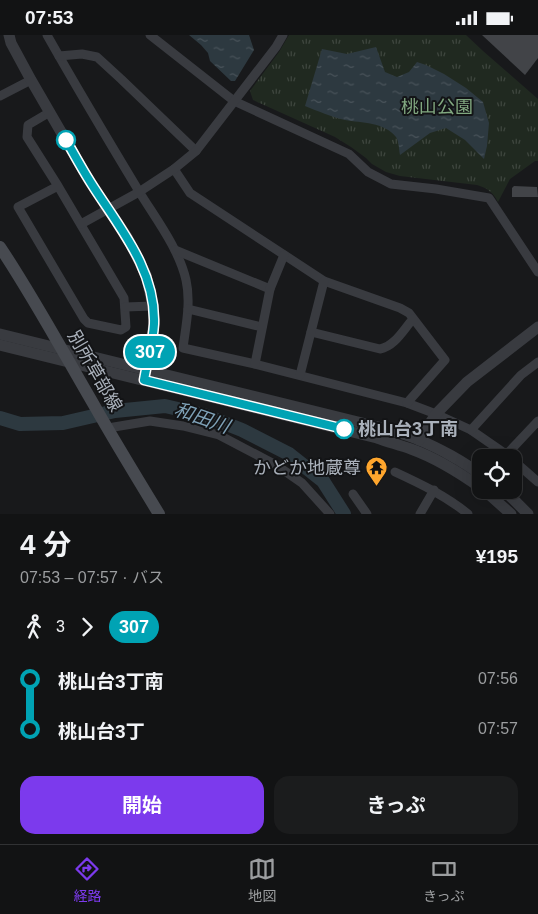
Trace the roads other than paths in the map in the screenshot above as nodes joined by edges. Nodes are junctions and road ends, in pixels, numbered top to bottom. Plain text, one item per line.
1 (9, 35) edge
2 (47, 35) edge
3 (150, 35) edge
4 (283, 35) edge
5 (59, 56) junction
6 (31, 80) junction
7 (0, 96) edge
8 (234, 101) junction
9 (50, 112) junction
10 (196, 151) junction
11 (174, 169) junction
12 (58, 186) junction
13 (139, 192) junction
14 (108, 209) junction
15 (81, 224) junction
16 (0, 247) edge
17 (175, 250) junction
18 (284, 255) junction
19 (538, 272) edge
20 (324, 281) junction
21 (270, 289) junction
22 (153, 306) junction
23 (125, 307) junction
24 (188, 309) junction
25 (413, 319) junction
26 (262, 327) junction
27 (538, 327) edge
28 (311, 332) junction
29 (0, 334) edge
30 (0, 345) edge
31 (62, 349) junction
32 (70, 362) junction
33 (538, 363) edge
34 (255, 364) junction
35 (145, 375) junction
36 (300, 375) junction
37 (408, 403) junction
38 (436, 414) junction
39 (538, 421) edge
40 (107, 426) junction
41 (471, 430) junction
42 (416, 445) junction
43 (498, 449) edge
44 (516, 449) edge
45 (522, 468) edge
46 (472, 470) edge
47 (395, 472) dead end
48 (472, 482) edge
49 (538, 482) edge
50 (434, 491) junction
51 (353, 494) dead end
52 (494, 499) edge
53 (513, 499) edge
54 (159, 514) edge
55 (329, 514) edge
56 (367, 514) edge
57 (420, 514) edge
58 (468, 514) edge
59 (512, 514) edge
60 (528, 514) edge

1 - 6 street
2 - 5 street
3 - 8 street
4 - 8 street
5 - 10 street
5 - 13 street
6 - 7 street
6 - 9 street
8 - 10 street
8 - 19 street
9 - 12 street
9 - 14 street
10 - 11 street
11 - 13 street
11 - 18 street
12 - 15 street
12 - 23 street
13 - 14 street
13 - 17 street
14 - 15 street
14 - 22 street
15 - 23 street
16 - 31 main road, 別所草部線
17 - 21 street
17 - 24 street
18 - 20 street
18 - 21 street
20 - 25 street
20 - 28 street
21 - 26 street
22 - 23 street
22 - 35 street
24 - 26 street
24 - 34 street
25 - 28 street
25 - 37 street
26 - 34 street
27 - 38 street
28 - 36 street
29 - 31 street
30 - 32 street
31 - 32 main road, 別所草部線
31 - 35 street
32 - 35 street
32 - 40 main road, 別所草部線
33 - 41 street
34 - 36 street
35 - 42 street
36 - 37 street
37 - 38 street
38 - 41 street
38 - 42 street
39 - 44 street
40 - 54 main road, 別所草部線
40 - 55 street
41 - 43 street
42 - 46 street
42 - 48 street
45 - 49 street
47 - 50 street
50 - 57 street
50 - 58 street
51 - 56 street
52 - 59 street
53 - 60 street

